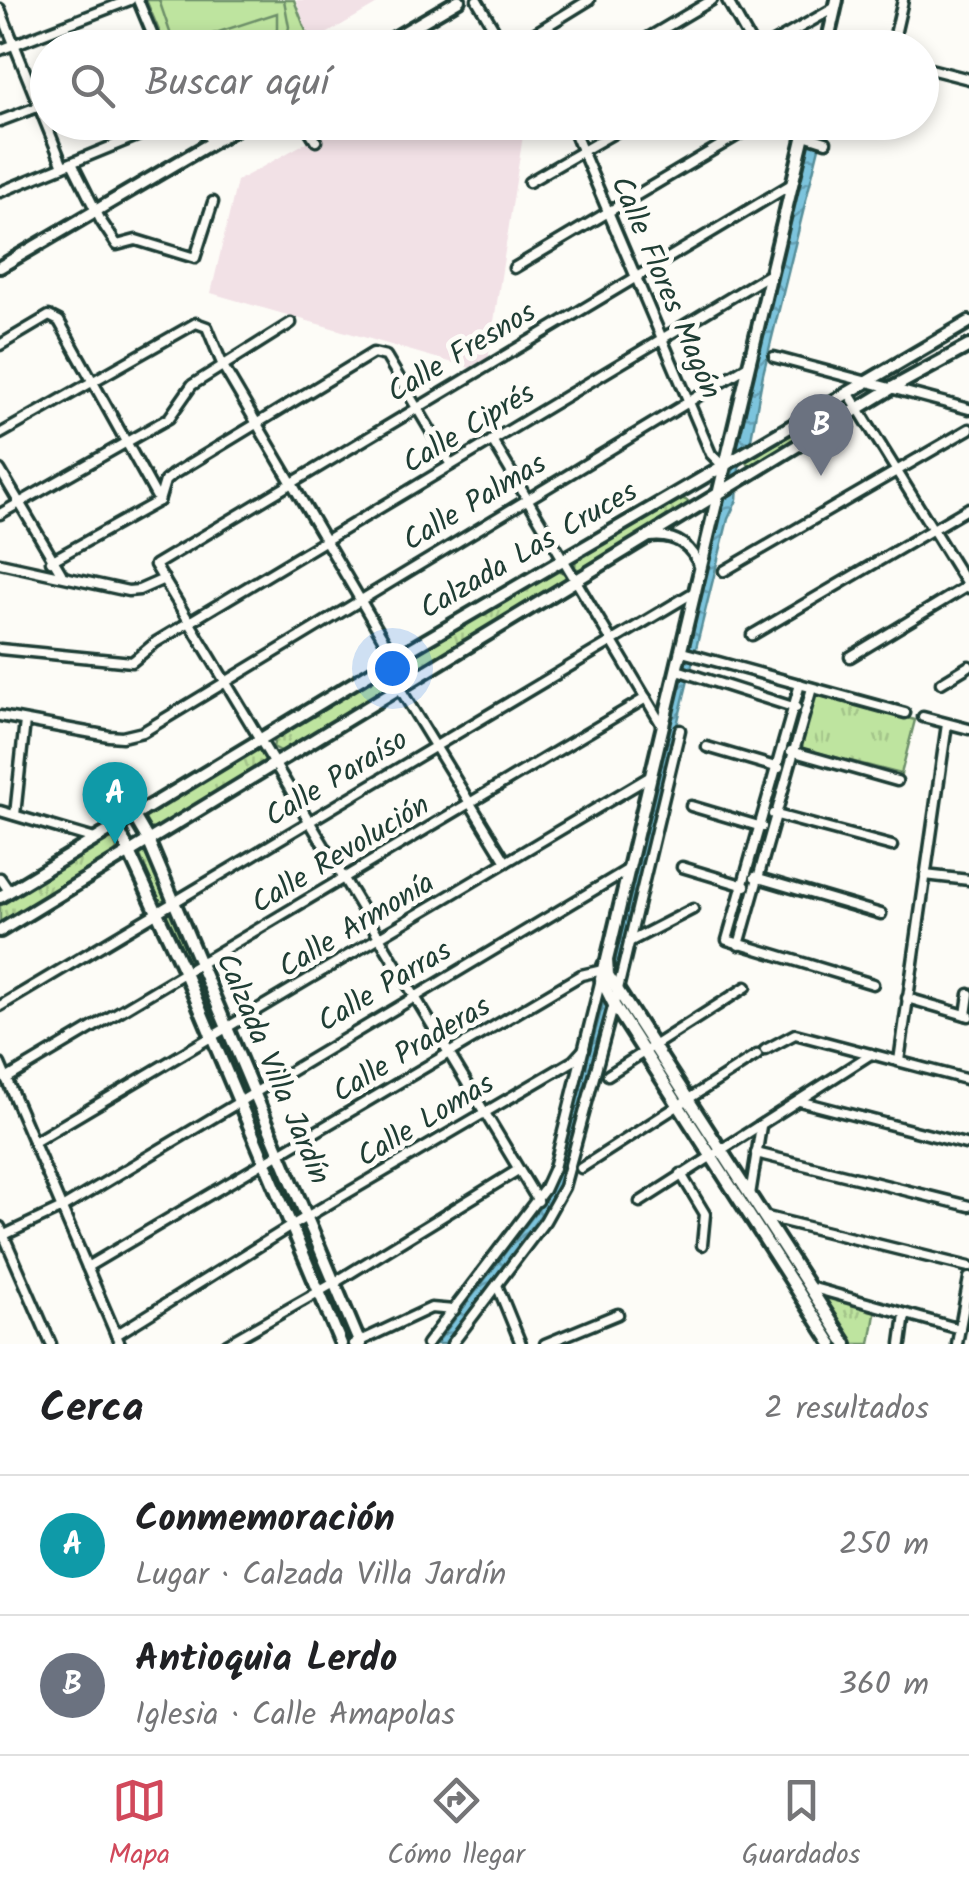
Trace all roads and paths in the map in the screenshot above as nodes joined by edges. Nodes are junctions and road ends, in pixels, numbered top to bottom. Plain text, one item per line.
1 (130, 0) edge
2 (138, 0) edge
3 (460, 0) edge
4 (477, 0) edge
5 (589, 0) edge
6 (712, 0) edge
7 (726, 0) edge
8 (903, 0) edge
9 (836, 3) edge
10 (0, 10) edge
11 (53, 30) edge
12 (150, 30) edge
13 (408, 30) edge
14 (496, 30) edge
15 (540, 30) edge
16 (661, 30) edge
17 (744, 30) edge
18 (793, 30) edge
19 (831, 30) edge
20 (896, 30) edge
21 (30, 39) edge
22 (14, 45) junction
23 (0, 50) edge
24 (939, 71) edge
25 (30, 78) edge
26 (969, 79) edge
27 (30, 109) edge
28 (0, 122) edge
29 (58, 140) edge
30 (128, 140) edge
31 (216, 140) edge
32 (577, 140) edge
33 (602, 140) edge
34 (730, 140) edge
35 (805, 140) edge
36 (820, 140) edge
37 (823, 141) dead end
38 (213, 142) joint
39 (582, 152) junction
40 (68, 165) junction
41 (529, 182) dead end
42 (792, 183) junction
43 (0, 192) edge
44 (213, 202) dead end
45 (96, 211) junction
46 (608, 212) junction
47 (0, 267) edge
48 (514, 268) dead end
49 (770, 274) junction
50 (636, 276) junction
51 (291, 322) dead end
52 (969, 322) edge
53 (662, 339) junction
54 (0, 345) edge
55 (969, 346) edge
56 (774, 357) dead end
57 (223, 366) junction
58 (748, 366) junction
59 (92, 382) junction
60 (868, 382) junction
61 (892, 388) junction
62 (848, 392) junction
63 (689, 402) junction
64 (416, 406) junction
65 (859, 409) junction
66 (969, 409) edge
67 (257, 423) junction
68 (969, 429) edge
69 (732, 432) junction
70 (0, 434) edge
71 (492, 440) junction
72 (126, 442) junction
73 (751, 450) junction
74 (452, 465) junction
75 (724, 467) junction
76 (0, 470) edge
77 (897, 471) junction
78 (746, 478) junction
79 (292, 482) junction
80 (717, 496) junction
81 (527, 498) junction
82 (158, 502) junction
83 (18, 503) junction
84 (969, 508) edge
85 (0, 514) edge
86 (933, 529) junction
87 (650, 537) junction
88 (326, 540) junction
89 (564, 560) junction
90 (51, 562) junction
91 (0, 563) edge
92 (724, 571) dead end
93 (701, 572) junction
94 (65, 575) junction
95 (164, 579) junction
96 (576, 581) junction
97 (969, 586) edge
98 (696, 591) junction
99 (360, 598) junction
100 (190, 622) junction
101 (752, 636) dead end
102 (612, 641) junction
103 (0, 648) edge
104 (682, 652) junction
105 (850, 657) dead end
106 (699, 658) junction
107 (390, 662) junction
108 (729, 665) junction
109 (969, 666) edge
110 (677, 670) junction
111 (695, 675) junction
112 (226, 680) junction
113 (941, 683) dead end
114 (800, 684) junction
115 (723, 686) junction
116 (398, 687) junction
117 (812, 688) junction
118 (646, 698) junction
119 (794, 708) junction
120 (805, 711) junction
121 (905, 714) dead end
122 (0, 716) edge
123 (923, 718) dead end
124 (25, 721) junction
125 (947, 724) junction
126 (664, 726) junction
127 (969, 729) edge
128 (680, 730) dead end
129 (261, 740) junction
130 (435, 746) junction
131 (707, 747) dead end
132 (782, 749) junction
133 (793, 752) junction
134 (275, 762) junction
135 (776, 767) junction
136 (788, 770) junction
137 (652, 776) junction
138 (897, 781) dead end
139 (99, 794) dead end
140 (470, 804) junction
141 (691, 806) dead end
142 (0, 811) edge
143 (764, 811) junction
144 (776, 814) junction
145 (15, 816) junction
146 (134, 816) junction
147 (310, 821) junction
148 (117, 826) junction
149 (760, 826) junction
150 (771, 829) junction
151 (94, 840) junction
152 (148, 840) junction
153 (892, 846) dead end
154 (130, 851) junction
155 (506, 862) junction
156 (682, 867) dead end
157 (629, 869) junction
158 (746, 874) junction
159 (924, 875) junction
160 (0, 878) edge
161 (758, 878) junction
162 (344, 879) junction
163 (969, 880) edge
164 (742, 885) junction
165 (754, 889) junction
166 (4, 894) edge
167 (174, 902) junction
168 (693, 909) dead end
169 (157, 912) junction
170 (881, 914) dead end
171 (0, 931) edge
172 (380, 938) junction
173 (628, 942) junction
174 (739, 945) junction
175 (200, 964) junction
176 (185, 974) junction
177 (608, 976) junction
178 (873, 984) dead end
179 (746, 987) dead end
180 (969, 994) edge
181 (414, 996) junction
182 (907, 998) junction
183 (613, 1003) junction
184 (0, 1006) edge
185 (968, 1016) edge
186 (228, 1030) junction
187 (212, 1039) junction
188 (584, 1049) junction
189 (649, 1049) junction
190 (449, 1054) junction
191 (872, 1054) junction
192 (899, 1061) junction
193 (0, 1064) edge
194 (608, 1076) dead end
195 (6, 1079) junction
196 (969, 1080) edge
197 (254, 1092) junction
198 (239, 1101) junction
199 (800, 1101) junction
200 (684, 1102) junction
201 (484, 1113) junction
202 (760, 1126) junction
203 (34, 1142) junction
204 (969, 1145) edge
205 (721, 1149) junction
206 (280, 1154) junction
207 (756, 1154) junction
208 (710, 1155) junction
209 (265, 1164) junction
210 (581, 1168) dead end
211 (518, 1170) junction
212 (681, 1174) junction
213 (750, 1195) junction
214 (538, 1202) junction
215 (640, 1202) dead end
216 (969, 1206) edge
217 (62, 1208) junction
218 (746, 1212) junction
219 (764, 1216) junction
220 (306, 1218) junction
221 (292, 1226) junction
222 (1, 1233) edge
223 (702, 1245) dead end
224 (87, 1266) junction
225 (969, 1267) edge
226 (969, 1278) edge
227 (334, 1284) junction
228 (496, 1285) junction
229 (793, 1285) junction
230 (810, 1287) junction
231 (319, 1290) junction
232 (454, 1310) junction
233 (618, 1314) dead end
234 (905, 1314) junction
235 (960, 1329) junction
236 (118, 1339) edge
237 (357, 1343) edge
238 (50, 1344) edge
239 (227, 1344) edge
240 (341, 1344) edge
241 (427, 1344) edge
242 (452, 1344) edge
243 (521, 1344) edge
244 (545, 1344) edge
245 (832, 1344) edge
246 (846, 1344) edge
247 (900, 1344) edge
248 (957, 1344) edge

1 - 11 street
2 - 12 street
3 - 13 street
4 - 14 street
5 - 15 street
6 - 16 street
7 - 17 street
8 - 20 street
9 - 18 street
9 - 19 street
10 - 22 street
21 - 22 street
22 - 23 street
22 - 25 street
24 - 26 street
27 - 28 street
29 - 40 street
30 - 40 street
31 - 38 street
32 - 39 street, Calle Flores Magón
33 - 39 street
34 - 46 street
35 - 42 street
36 - 37 street
38 - 45 street
39 - 41 street
39 - 46 street, Calle Flores Magón
40 - 43 street
40 - 45 street
42 - 49 street
42 - 50 street, Calle Fresnos
44 - 45 street
45 - 47 street
46 - 48 street
46 - 50 street, Calle Flores Magón
49 - 53 street, Calle Ciprés
49 - 58 street
50 - 53 street, Calle Flores Magón
50 - 64 street, Calle Fresnos
51 - 57 street
52 - 60 street, Calzada Las Cruces
53 - 63 street, Calle Flores Magón
53 - 71 street, Calle Ciprés
54 - 59 street
55 - 61 street, Calzada Las Cruces
56 - 60 street
57 - 59 street
57 - 67 street
57 - 72 street
58 - 63 street, Calle Palmas
58 - 69 street
59 - 70 street
59 - 72 street
60 - 61 street
60 - 62 street, Calzada Las Cruces
61 - 65 street, Calzada Las Cruces
61 - 66 street
62 - 65 street
62 - 73 street, Calzada Las Cruces
63 - 75 street, Calle Flores Magón
63 - 81 street, Calle Palmas
64 - 67 street
64 - 74 street
64 - 79 street, Calle Fresnos
65 - 77 street
65 - 78 street, Calzada Las Cruces
67 - 79 street
67 - 82 street
68 - 77 street
69 - 73 street
69 - 75 street
71 - 74 street, Calle Ciprés
71 - 81 street
72 - 82 street
72 - 83 street
73 - 75 street, Calzada Las Cruces
74 - 88 street, Calle Ciprés
75 - 78 street
75 - 80 street
75 - 89 street, Calzada Las Cruces
76 - 83 street
77 - 86 street
77 - 92 street
78 - 80 street, Calzada Las Cruces
79 - 88 street
79 - 95 street, Calle Fresnos
80 - 87 street, Calzada Las Cruces
80 - 93 street
81 - 89 street
81 - 99 street, Calle Palmas
82 - 90 street
83 - 85 street
83 - 90 street
84 - 86 street
86 - 97 street
86 - 101 street
87 - 93 street
87 - 96 street, Calzada Las Cruces
88 - 99 street
88 - 100 street, Calle Ciprés
89 - 96 street
89 - 107 street, Calzada Las Cruces
90 - 94 street
91 - 94 street
93 - 98 street
94 - 95 street
95 - 100 street
96 - 102 street
96 - 116 street, Calzada Las Cruces
97 - 105 street
98 - 102 street, Calle Paraíso
98 - 104 street
99 - 107 street
99 - 112 street, Calle Palmas
100 - 103 street, Calle Ciprés
100 - 112 street
102 - 118 street
102 - 130 street, Calle Paraíso
104 - 106 street
104 - 110 street
106 - 108 street
106 - 111 street
107 - 116 street
107 - 129 street, Calzada Las Cruces
108 - 114 street
108 - 115 street
109 - 113 street
110 - 111 street
110 - 126 street
111 - 115 street
112 - 124 street, Calle Palmas
112 - 129 street
114 - 117 street
114 - 119 street
115 - 119 street
116 - 130 street
116 - 134 street, Calzada Las Cruces
117 - 120 street
117 - 121 street
118 - 126 street
118 - 140 street, Calle Revolución
119 - 120 street
119 - 132 street
120 - 133 street
122 - 124 street, Calle Palmas
123 - 125 street
124 - 145 street
125 - 127 street
125 - 159 street
126 - 137 street
128 - 173 street
129 - 134 street
129 - 146 street, Calzada Las Cruces
130 - 140 street
130 - 147 street, Calle Paraíso
131 - 135 street
132 - 133 street
132 - 135 street
133 - 136 street
133 - 138 street
134 - 147 street
134 - 152 street, Calzada Las Cruces
135 - 136 street
135 - 143 street
136 - 144 street
137 - 155 street, Calle Armonía
137 - 157 street
139 - 146 street
140 - 155 street
140 - 162 street, Calle Revolución
141 - 149 street
142 - 145 street
143 - 144 street
143 - 149 street
144 - 150 street
144 - 153 street
145 - 151 street
146 - 148 street, Calzada Las Cruces
146 - 152 street, Calzada Villa Jardín
147 - 162 street
147 - 167 street, Calle Paraíso
148 - 151 street, Calzada Las Cruces
148 - 154 street, Calzada Villa Jardín
149 - 150 street
149 - 158 street
150 - 161 street
151 - 166 street, Calzada Las Cruces
152 - 154 street, Calzada Las Cruces
152 - 167 street, Calzada Villa Jardín
154 - 169 street, Calzada Villa Jardín
154 - 171 street, Calzada Las Cruces
155 - 172 street, Calle Armonía
156 - 164 street
157 - 177 street
157 - 181 street, Calle Parras
158 - 161 street
158 - 164 street
159 - 163 street
159 - 182 street
160 - 166 street
161 - 165 street
161 - 170 street
162 - 172 street
162 - 175 street, Calle Revolución
164 - 165 street
164 - 174 street
165 - 174 street
167 - 169 street, Calle Paraíso
167 - 175 street, Calzada Villa Jardín
168 - 173 street
169 - 176 street, Calzada Villa Jardín
169 - 184 street, Calle Paraíso
172 - 181 street
172 - 186 street, Calle Armonía
173 - 177 street
174 - 178 street
175 - 176 street, Calle Revolución
175 - 186 street, Calzada Villa Jardín
176 - 187 street, Calzada Villa Jardín
176 - 195 street, Calle Revolución
177 - 183 street
177 - 188 street
177 - 189 street
177 - 190 street, Calle Praderas
179 - 189 street
180 - 185 street
181 - 190 street
181 - 197 street, Calle Parras
182 - 185 street
182 - 192 street
183 - 189 street
183 - 228 street
186 - 187 street, Calle Armonía
186 - 197 street, Calzada Villa Jardín
187 - 198 street, Calzada Villa Jardín
187 - 203 street, Calle Armonía
188 - 201 street, Calle Lomas
188 - 214 street
189 - 194 street
189 - 200 street
190 - 201 street
190 - 206 street, Calle Praderas
191 - 192 street
191 - 199 street
191 - 200 street
192 - 196 street
193 - 195 street
195 - 203 street
197 - 198 street, Calle Parras
197 - 206 street, Calzada Villa Jardín
198 - 209 street, Calzada Villa Jardín
198 - 217 street, Calle Parras
199 - 202 street
199 - 204 street
200 - 205 street
200 - 208 street
200 - 210 street
201 - 211 street
201 - 220 street, Calle Lomas
202 - 205 street
202 - 207 street
203 - 217 street
205 - 208 street
205 - 213 street
206 - 209 street, Calle Praderas
206 - 220 street, Calzada Villa Jardín
207 - 213 street
207 - 216 street
208 - 212 street
208 - 218 street
209 - 221 street, Calzada Villa Jardín
209 - 224 street, Calle Praderas
211 - 214 street
211 - 227 street
212 - 215 street
212 - 223 street
213 - 218 street
213 - 219 street
214 - 232 street
217 - 222 street, Calle Parras
217 - 224 street
218 - 219 street
218 - 229 street
219 - 225 street
219 - 230 street
220 - 221 street, Calle Lomas
220 - 227 street, Calzada Villa Jardín
221 - 231 street, Calzada Villa Jardín
221 - 236 street, Calle Lomas
222 - 238 street
224 - 236 street
226 - 235 street
227 - 231 street
227 - 237 street, Calzada Villa Jardín
228 - 242 street
228 - 243 street
229 - 230 street
229 - 245 street
230 - 234 street
230 - 246 street
231 - 239 street
231 - 240 street, Calzada Villa Jardín
232 - 237 street
232 - 241 street
233 - 244 street
234 - 235 street
234 - 247 street
235 - 248 street

